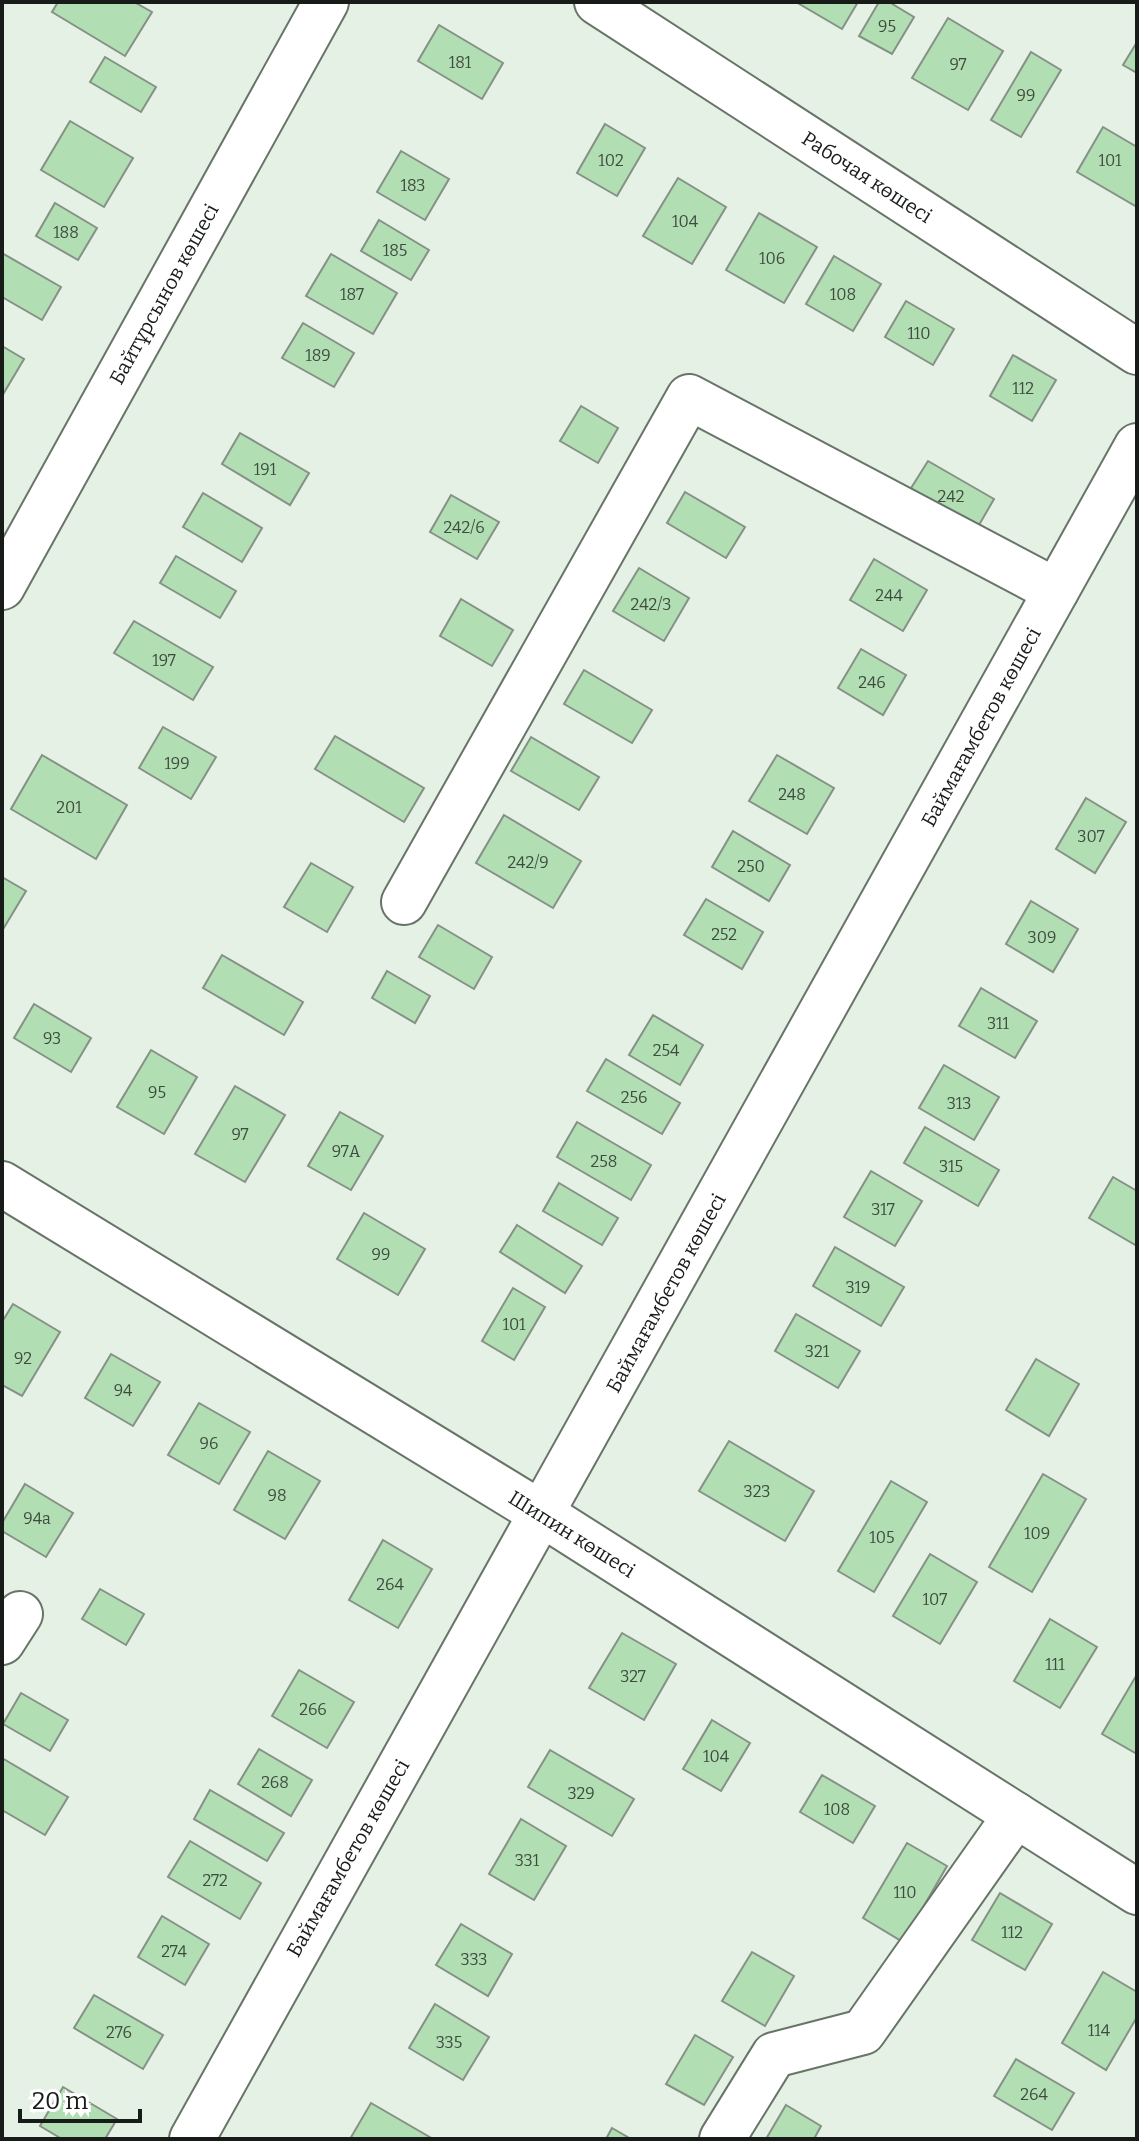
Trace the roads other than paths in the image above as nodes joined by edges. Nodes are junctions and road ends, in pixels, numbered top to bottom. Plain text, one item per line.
1 (326, 2) edge
2 (597, 2) edge
3 (1137, 352) edge
4 (1137, 446) edge
5 (2, 587) edge
6 (1056, 591) junction
7 (404, 902) dead end
8 (2, 1184) edge
9 (542, 1514) junction
10 (1016, 1815) junction
11 (1137, 1892) edge
12 (192, 2139) edge
13 (722, 2139) edge

1 - 5 street, Байтұрсынов көшесі
2 - 3 street, Рабочая көшесі
4 - 6 street, Баймағамбетов көшесі
6 - 7 street
6 - 9 street, Баймағамбетов көшесі
8 - 9 street, Шипин көшесі
9 - 10 street, Шипин көшесі
9 - 12 street, Баймағамбетов көшесі
10 - 11 street, Шипин көшесі
10 - 13 street

